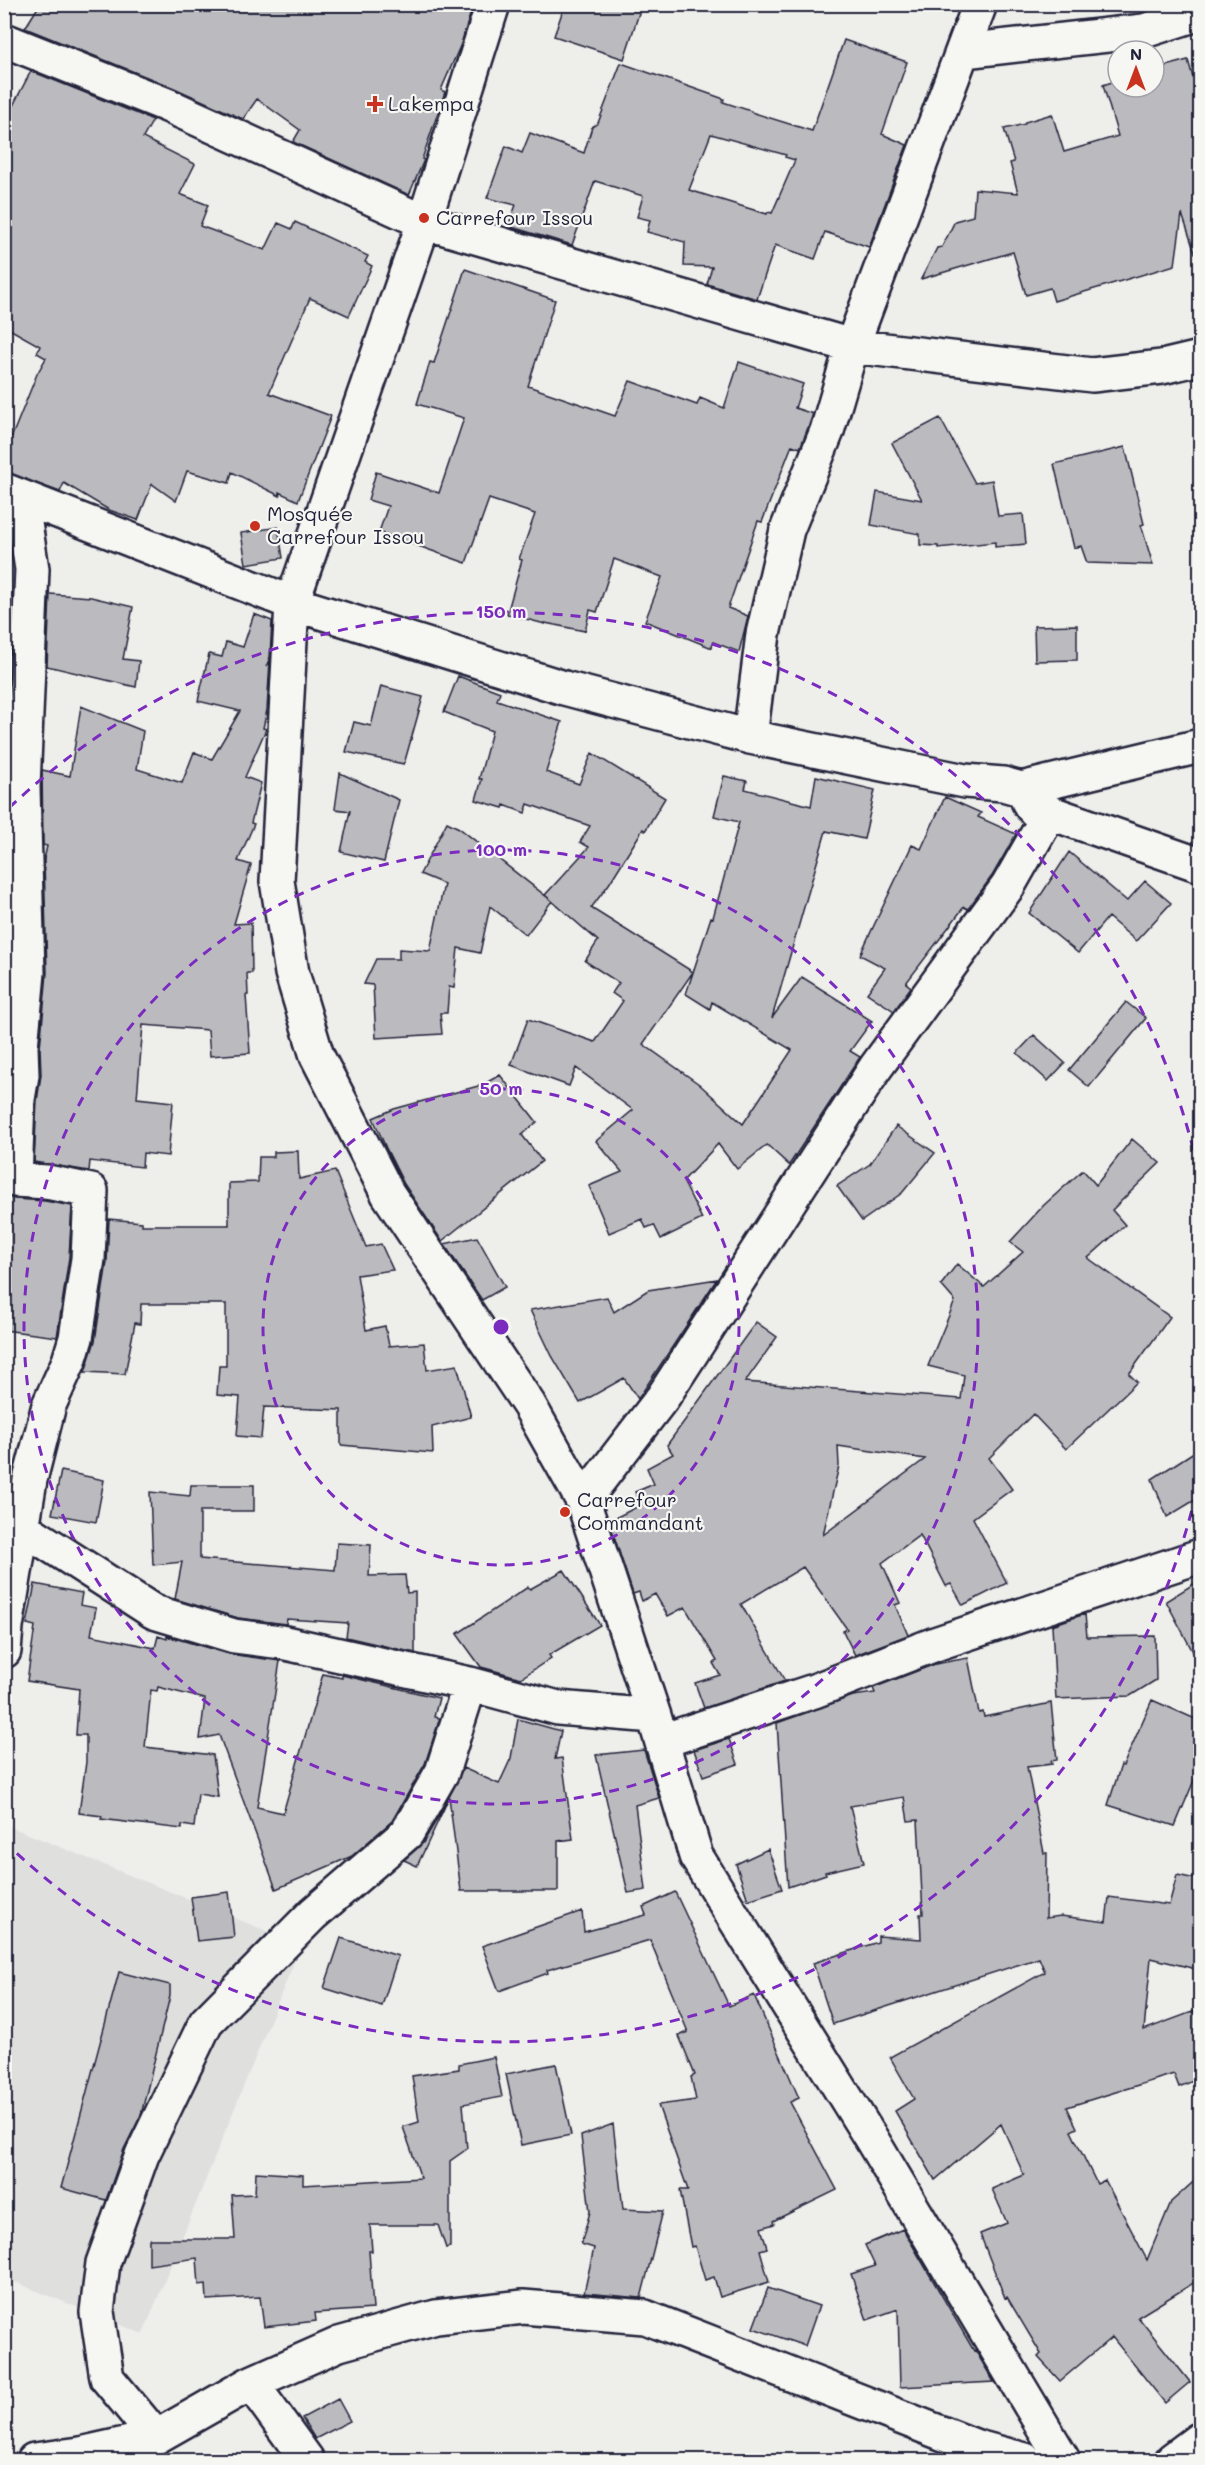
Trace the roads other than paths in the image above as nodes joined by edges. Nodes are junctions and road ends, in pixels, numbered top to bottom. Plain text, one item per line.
1 (493, 4) edge
2 (980, 4) edge
3 (1200, 13) edge
4 (4, 40) edge
5 (964, 51) junction
6 (424, 222) junction
7 (852, 346) junction
8 (1200, 358) edge
9 (13, 493) edge
10 (292, 603) junction
11 (750, 737) junction
12 (1200, 746) edge
13 (1026, 798) junction
14 (1200, 865) edge
15 (583, 1501) junction
16 (14, 1522) edge
17 (1200, 1556) edge
18 (4, 1652) edge
19 (470, 1684) junction
20 (658, 1729) junction
21 (251, 2383) junction
22 (156, 2437) junction
23 (1200, 2439) edge
24 (34, 2460) edge
25 (307, 2460) edge
26 (1025, 2460) edge
27 (1064, 2460) edge
28 (1172, 2460) edge

1 - 6 street
2 - 5 street
3 - 5 street
4 - 6 street
5 - 7 street
6 - 7 street
6 - 10 street
7 - 8 street
7 - 11 street
9 - 10 street
9 - 16 street
10 - 11 street
10 - 15 street
11 - 13 street
12 - 13 street
13 - 14 street
13 - 15 street
15 - 20 street
16 - 18 street
16 - 19 street
17 - 20 street
19 - 20 street
19 - 22 street
20 - 27 street
21 - 22 street
21 - 25 street
21 - 26 street
22 - 24 street
23 - 28 street

